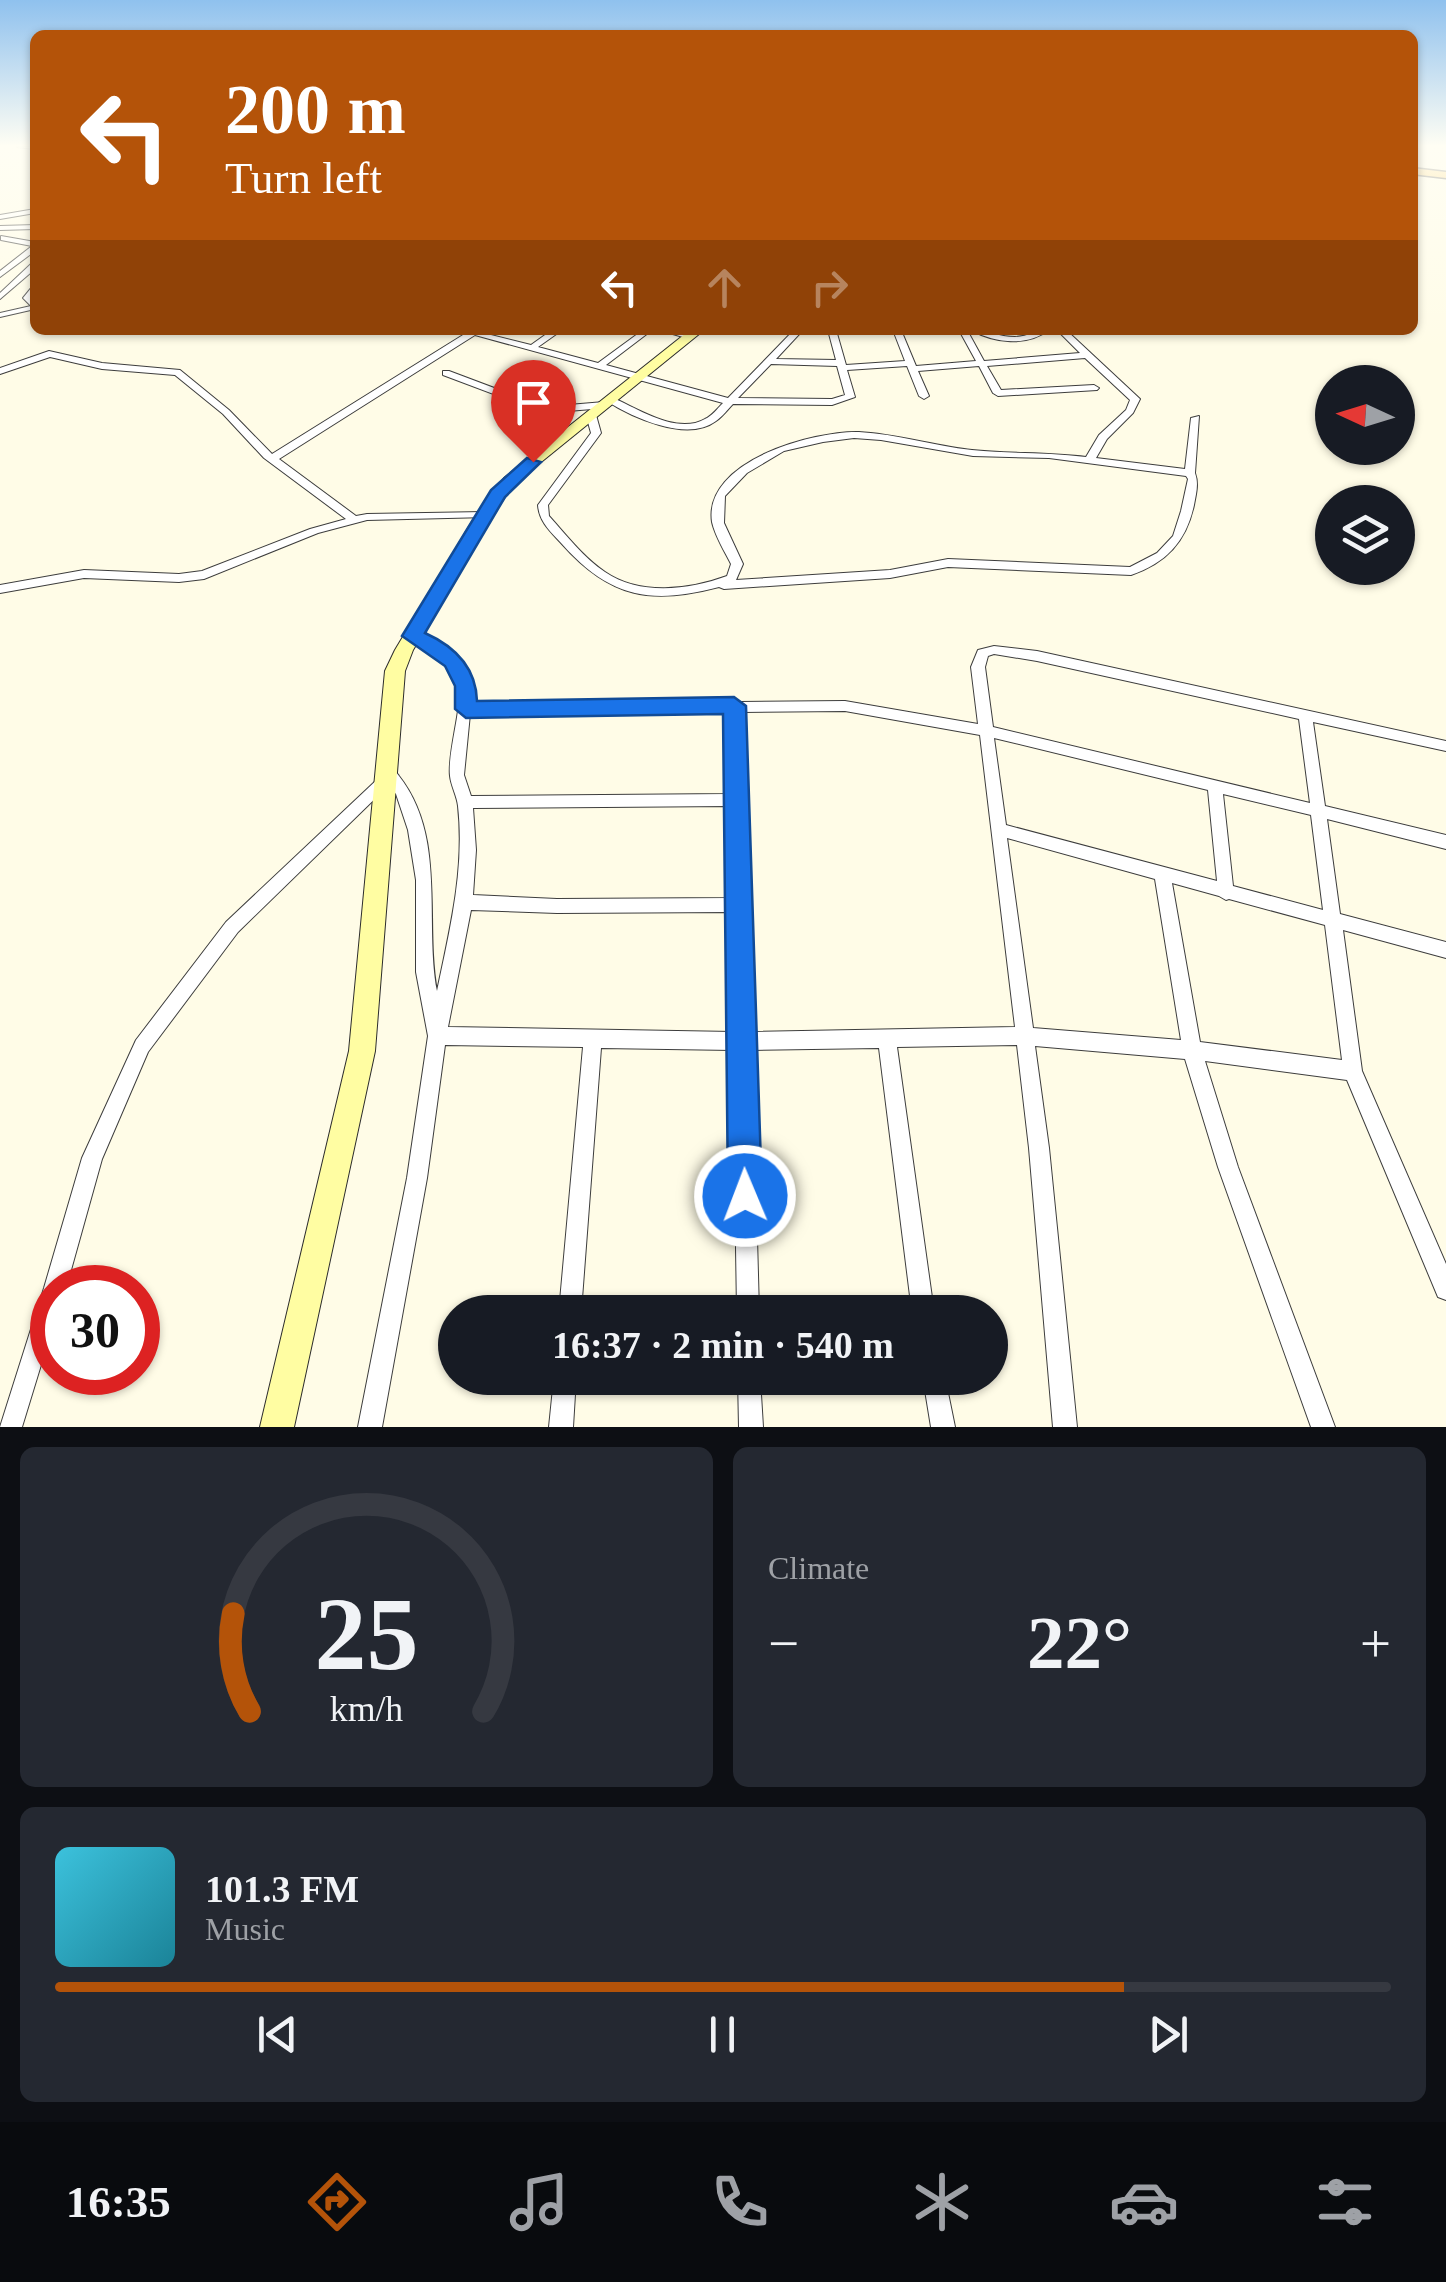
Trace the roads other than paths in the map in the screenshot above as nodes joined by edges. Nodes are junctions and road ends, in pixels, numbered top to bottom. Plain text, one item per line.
1 (30, 227) edge
2 (0, 228) edge
3 (19, 228) junction
4 (30, 245) edge
5 (30, 250) edge
6 (30, 268) edge
7 (3, 271) edge
8 (30, 271) edge
9 (0, 286) edge
10 (13, 286) junction
11 (30, 288) edge
12 (0, 297) edge
13 (30, 307) edge
14 (0, 315) edge
15 (468, 335) edge
16 (499, 335) edge
17 (550, 335) edge
18 (641, 335) edge
19 (691, 335) edge
20 (794, 335) edge
21 (834, 335) edge
22 (899, 335) edge
23 (966, 335) edge
24 (993, 335) edge
25 (1036, 335) edge
26 (1066, 335) edge
27 (534, 346) junction
28 (1085, 355) junction
29 (767, 361) junction
30 (601, 365) junction
31 (982, 365) junction
32 (843, 366) junction
33 (912, 366) junction
34 (0, 371) edge
35 (446, 373) dead end
36 (640, 376) junction
37 (1094, 388) dead end
38 (924, 396) dead end
39 (726, 401) junction
40 (607, 403) junction
41 (591, 416) junction
42 (1196, 418) dead end
43 (272, 460) junction
44 (1090, 460) junction
45 (1190, 473) junction
46 (484, 515) junction
47 (354, 520) junction
48 (713, 587) junction
49 (0, 589) edge
50 (412, 636) junction
51 (734, 706) junction
52 (466, 709) junction
53 (1306, 718) junction
54 (989, 731) junction
55 (1446, 746) edge
56 (385, 775) junction
57 (1215, 788) junction
58 (736, 800) junction
59 (466, 802) junction
60 (1316, 812) junction
61 (1000, 830) junction
62 (1446, 842) edge
63 (1162, 876) junction
64 (1226, 893) junction
65 (464, 902) junction
66 (739, 905) junction
67 (1331, 921) junction
68 (1446, 950) edge
69 (437, 1036) junction
70 (1023, 1036) junction
71 (593, 1038) junction
72 (887, 1039) junction
73 (741, 1041) junction
74 (1192, 1050) junction
75 (1353, 1072) junction
76 (62, 1265) edge
77 (1446, 1289) edge
78 (571, 1295) edge
79 (748, 1295) edge
80 (921, 1295) edge
81 (30, 1365) edge
82 (564, 1395) edge
83 (749, 1395) edge
84 (937, 1395) edge
85 (10, 1427) edge
86 (277, 1427) edge
87 (370, 1427) edge
88 (561, 1427) edge
89 (750, 1427) edge
90 (942, 1427) edge
91 (1066, 1427) edge
92 (1323, 1427) edge

1 - 3 street
2 - 3 street
3 - 4 street
5 - 7 street
6 - 7 street
8 - 10 street
9 - 10 street
10 - 11 street
10 - 12 street
13 - 14 street
15 - 43 street
16 - 27 street
17 - 27 street
18 - 30 street
19 - 36 main road
20 - 29 street
21 - 32 street
22 - 33 street
23 - 31 street
24 - 25 street
26 - 28 street
27 - 30 street
28 - 31 street
28 - 44 street
29 - 32 street
29 - 39 street
30 - 36 street
31 - 33 street
31 - 37 street
32 - 33 street
32 - 39 street
33 - 38 street
34 - 43 street
35 - 40 street
36 - 39 street
36 - 40 main road
39 - 40 street
40 - 41 main road
41 - 46 main road
41 - 48 street
42 - 45 street
43 - 47 street
44 - 45 street
44 - 48 street
45 - 48 street
46 - 47 street
46 - 50 main road
47 - 49 street
50 - 52 street
50 - 56 main road
51 - 52 street
51 - 54 street
51 - 58 street
52 - 59 street
53 - 54 street
53 - 55 street
53 - 60 street
54 - 57 street
54 - 61 street
56 - 69 street
56 - 76 street
56 - 86 main road
57 - 60 street
57 - 64 street
58 - 59 street
58 - 66 street
59 - 65 street
60 - 62 street
60 - 67 street
61 - 63 street
61 - 70 street
63 - 64 street
63 - 74 street
64 - 67 street
65 - 66 street
65 - 69 street
66 - 73 street
67 - 68 street
67 - 75 street
69 - 71 street
69 - 87 street
70 - 72 street
70 - 74 street
70 - 91 street
71 - 73 street
71 - 78 street
72 - 73 street
72 - 80 street
73 - 79 street
74 - 75 street
74 - 92 street
75 - 77 street
81 - 85 street
82 - 88 street
83 - 89 street
84 - 90 street

